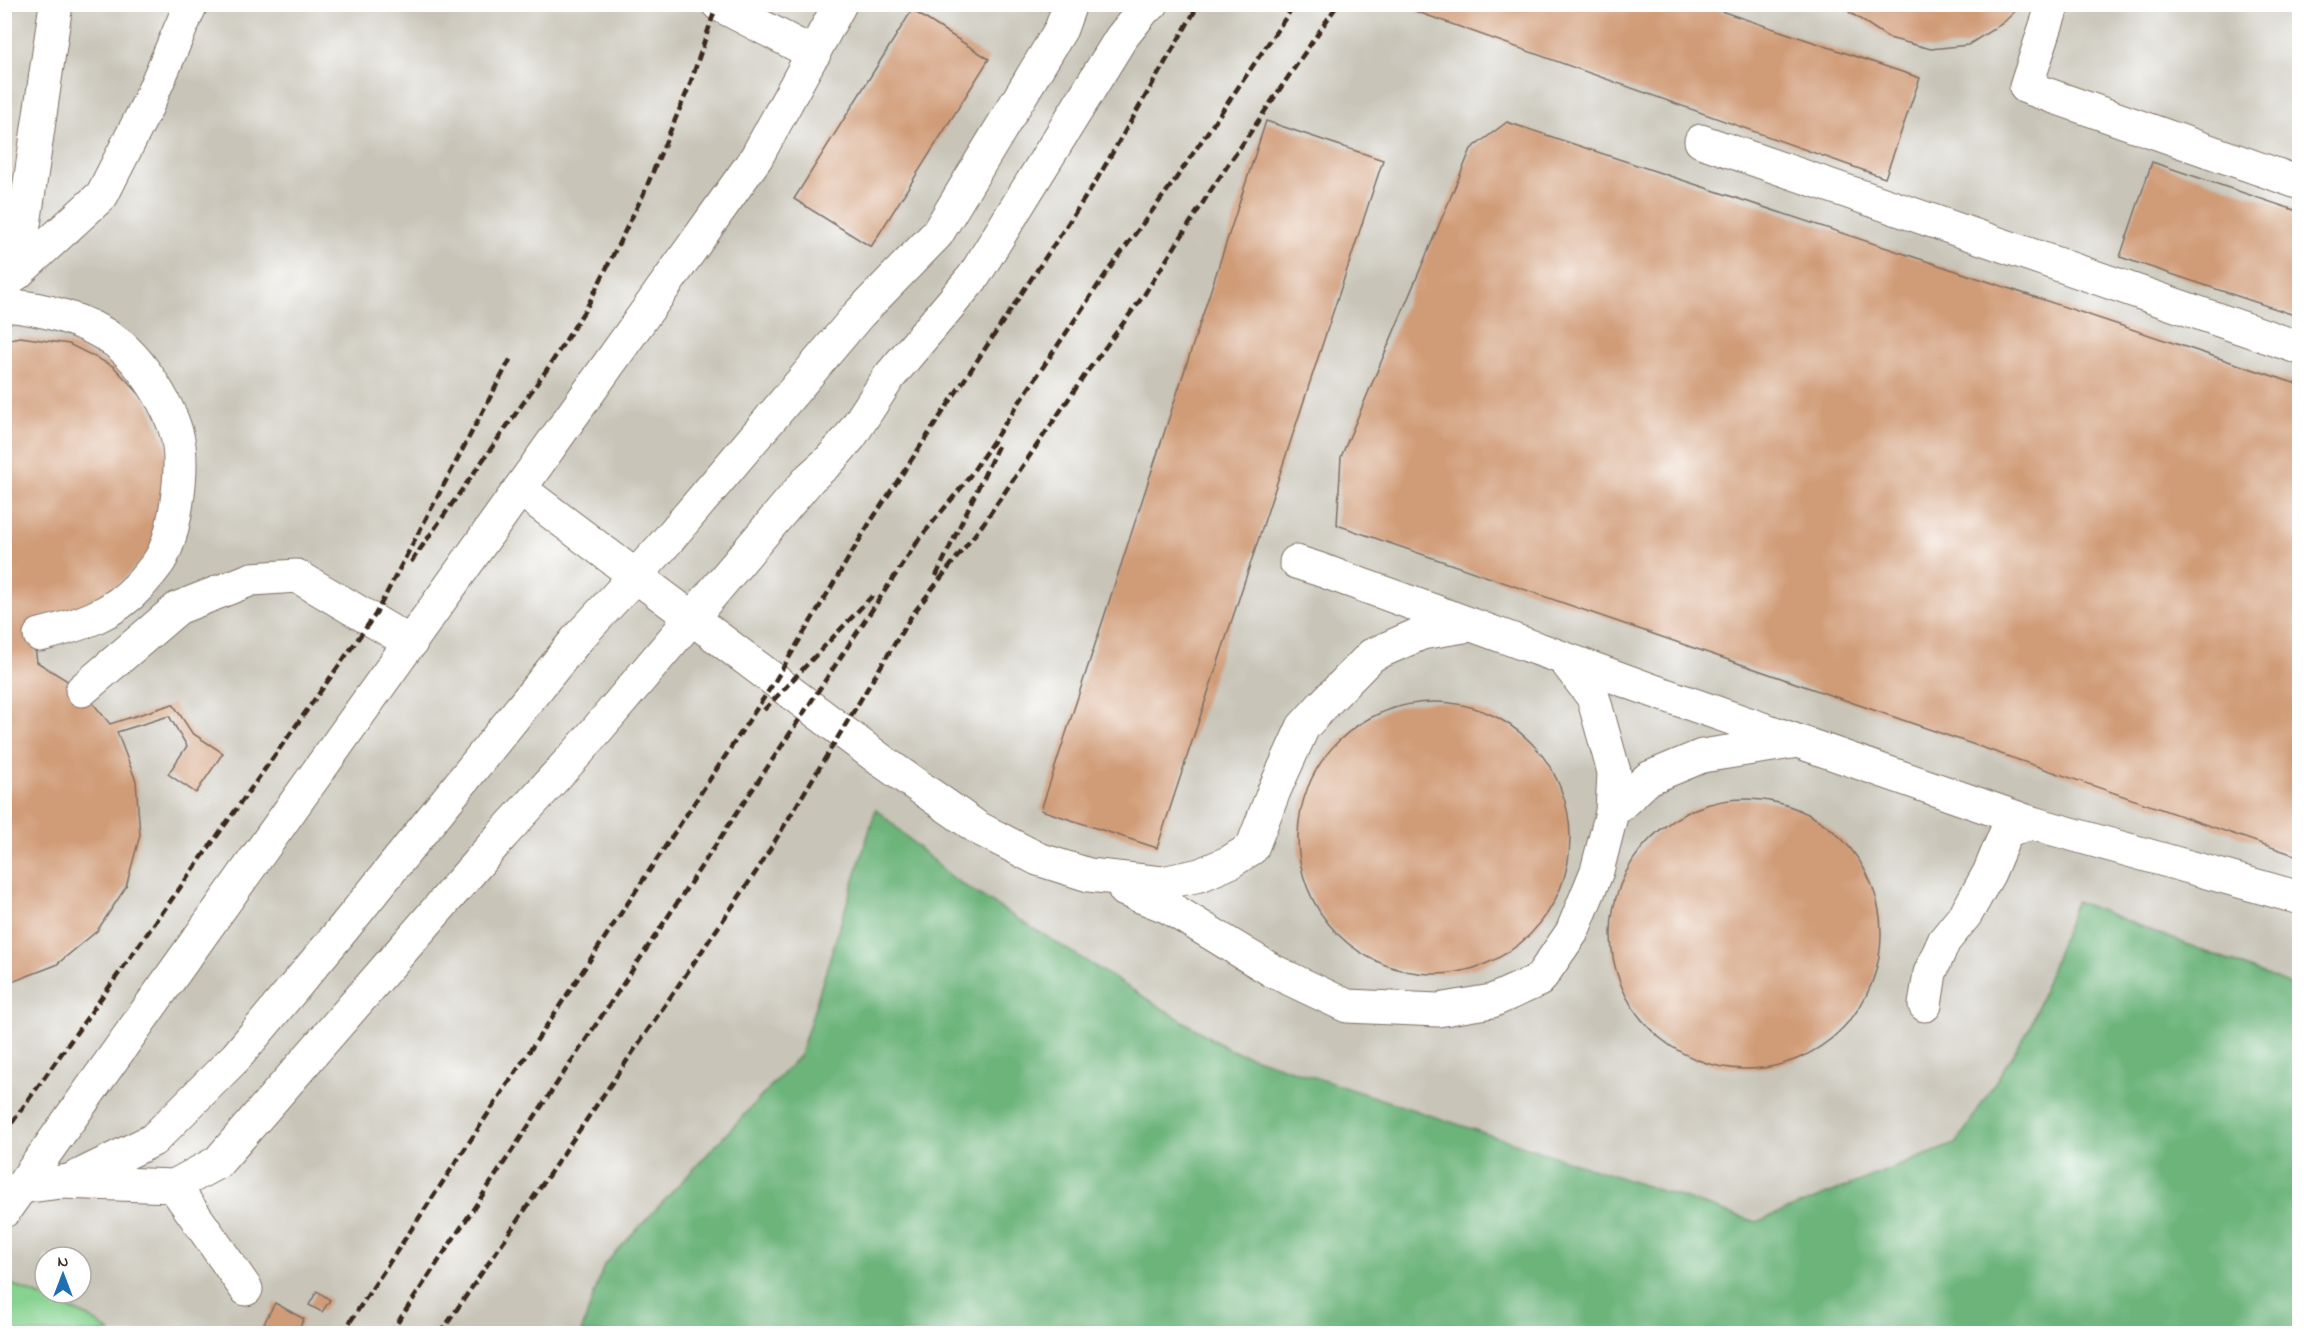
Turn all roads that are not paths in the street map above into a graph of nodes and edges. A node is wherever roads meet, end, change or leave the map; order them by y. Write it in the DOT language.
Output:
graph roads {
  1 [pos="56,4"];
  2 [pos="191,4"];
  3 [pos="718,4"];
  4 [pos="1083,4"];
  5 [pos="1152,4"];
  6 [pos="2053,4"];
  7 [pos="838,7"];
  8 [pos="1066,16"];
  9 [pos="814,54"];
  10 [pos="1701,141"];
  11 [pos="2300,183"];
  12 [pos="11,277"];
  13 [pos="4,305"];
  14 [pos="2300,348"];
  15 [pos="520,489"];
  16 [pos="1296,562"];
  17 [pos="635,576"];
  18 [pos="692,618"];
  19 [pos="1470,625"];
  20 [pos="39,635"];
  21 [pos="411,643"];
  22 [pos="1564,659"];
  23 [pos="82,690"];
  24 [pos="1798,742"];
  25 [pos="1612,812"];
  26 [pos="2032,823"];
  27 [pos="1089,875"];
  28 [pos="2300,898"];
  29 [pos="1925,1005"];
  30 [pos="62,1182"];
  31 [pos="174,1186"];
  32 [pos="13,1199"];
  33 [pos="246,1289"];
  1 -- 12 [label="lane"];
  2 -- 12 [label="lane"];
  3 -- 9 [label="lane"];
  4 -- 8 [label="lane"];
  5 -- 18 [label="lane"];
  6 -- 11 [label="lane"];
  7 -- 9 [label="lane"];
  8 -- 17 [label="lane"];
  9 -- 15 [label="lane"];
  10 -- 14 [label="lane"];
  13 -- 20 [label="lane"];
  15 -- 17 [label="lane"];
  15 -- 21 [label="lane"];
  16 -- 19 [label="lane"];
  17 -- 18 [label="lane"];
  17 -- 30 [label="lane"];
  18 -- 27 [label="lane"];
  18 -- 31 [label="lane"];
  19 -- 22 [label="lane"];
  19 -- 27 [label="lane"];
  21 -- 23 [label="lane"];
  21 -- 32 [label="lane"];
  22 -- 24 [label="lane"];
  22 -- 25 [label="lane"];
  24 -- 25 [label="lane"];
  24 -- 26 [label="lane"];
  25 -- 27 [label="lane"];
  26 -- 28 [label="lane"];
  26 -- 29 [label="lane"];
  30 -- 31 [label="lane"];
  30 -- 32 [label="lane"];
  31 -- 33 [label="lane"];
}
